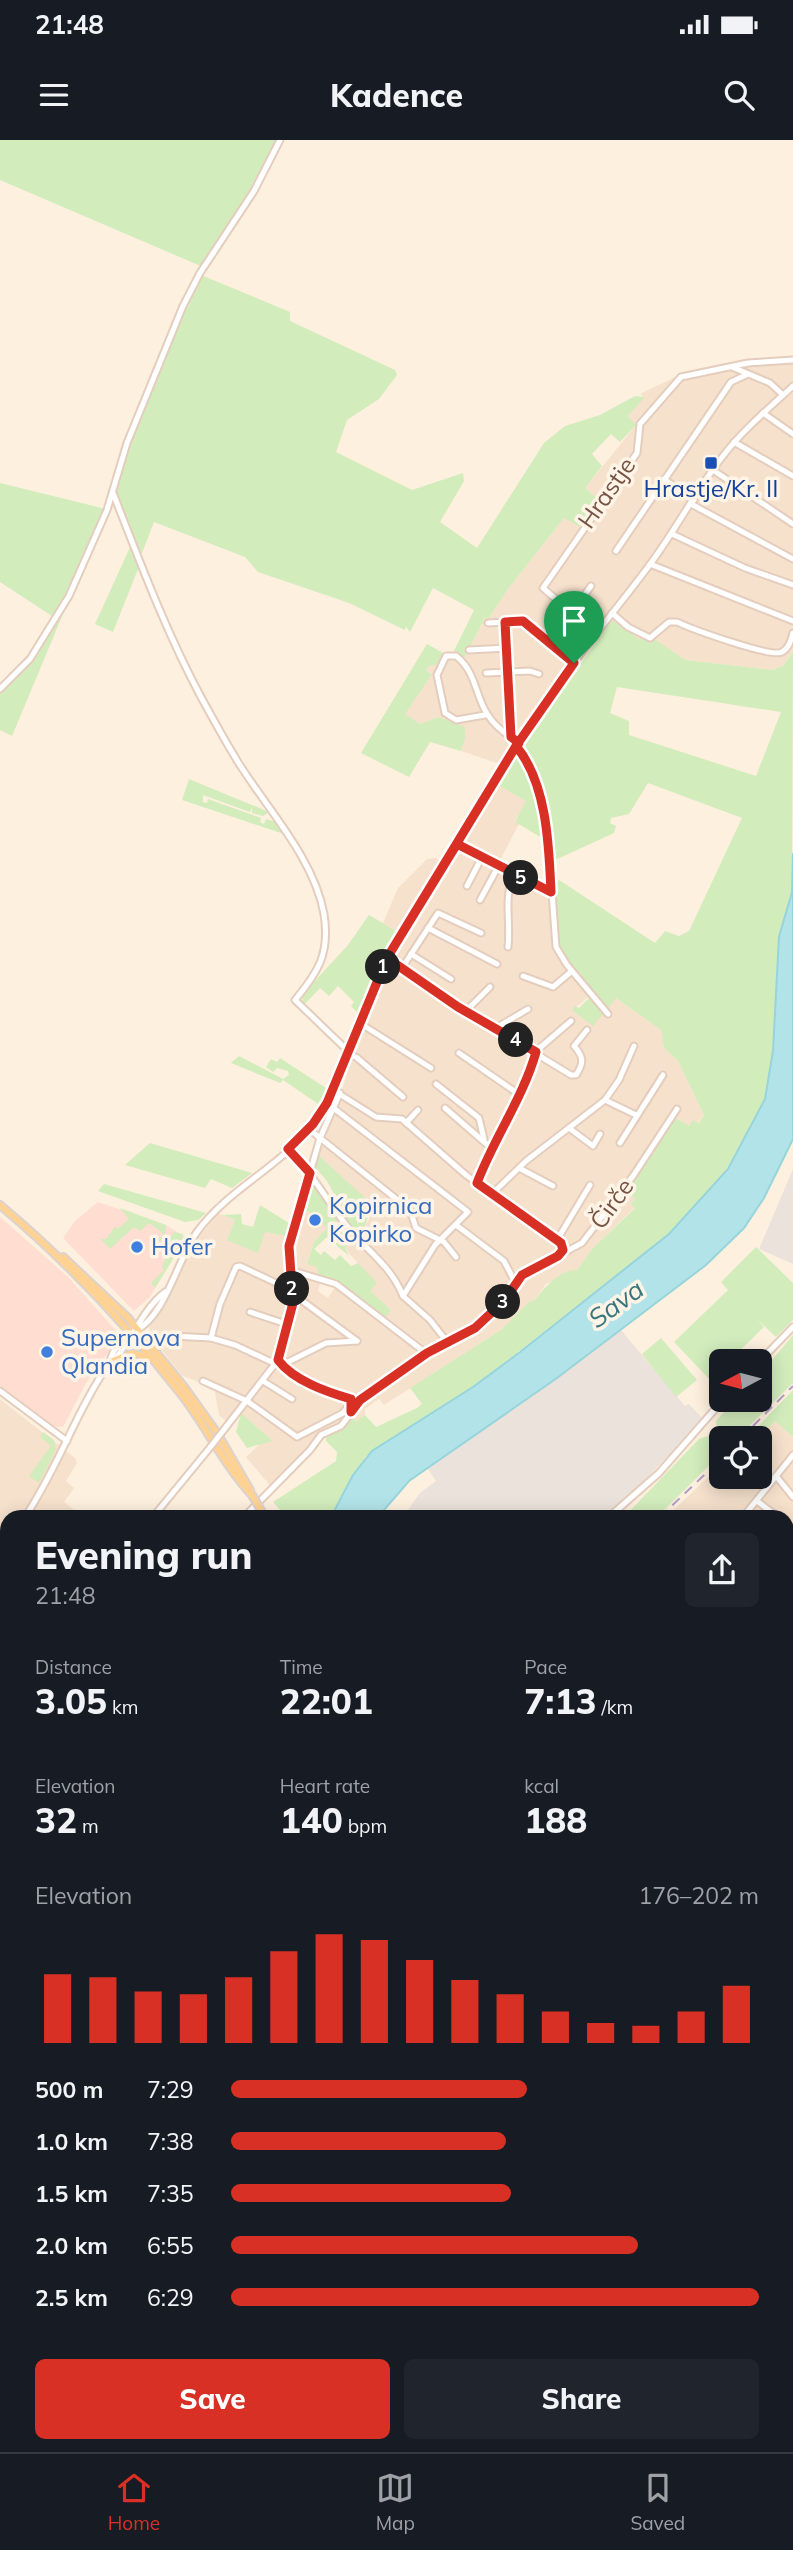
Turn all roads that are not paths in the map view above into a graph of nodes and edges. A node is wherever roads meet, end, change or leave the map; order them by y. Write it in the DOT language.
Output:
graph roads {
  1 [pos="280,140"];
  2 [pos="793,360"];
  3 [pos="732,367"];
  4 [pos="746,375"];
  5 [pos="793,386"];
  6 [pos="783,395"];
  7 [pos="763,413"];
  8 [pos="793,434"];
  9 [pos="734,442"];
  10 [pos="713,470"];
  11 [pos="793,477"];
  12 [pos="664,479"];
  13 [pos="113,493"];
  14 [pos="693,502"];
  15 [pos="793,524"];
  16 [pos="672,534"];
  17 [pos="616,551"];
  18 [pos="793,559"];
  19 [pos="650,565"];
  20 [pos="793,585"];
  21 [pos="591,586"];
  22 [pos="572,612"];
  23 [pos="612,613"];
  24 [pos="793,621"];
  25 [pos="505,622"];
  26 [pos="488,623"];
  27 [pos="793,633"];
  28 [pos="596,634"];
  29 [pos="507,648"];
  30 [pos="469,650"];
  31 [pos="574,663"];
  32 [pos="486,673"];
  33 [pos="509,673"];
  34 [pos="539,674"];
  35 [pos="0,689"];
  36 [pos="485,715"];
  37 [pos="511,737"];
  38 [pos="518,744"];
  39 [pos="457,844"];
  40 [pos="481,859"];
  41 [pos="498,867"];
  42 [pos="514,875"];
  43 [pos="467,886"];
  44 [pos="551,892"];
  45 [pos="480,900"];
  46 [pos="428,928"];
  47 [pos="481,933"];
  48 [pos="508,947"];
  49 [pos="411,954"];
  50 [pos="387,958"];
  51 [pos="497,964"];
  52 [pos="402,968"];
  53 [pos="572,971"];
  54 [pos="523,976"];
  55 [pos="451,979"];
  56 [pos="490,987"];
  57 [pos="528,1009"];
  58 [pos="466,1011"];
  59 [pos="608,1014"];
  60 [pos="571,1021"];
  61 [pos="358,1022"];
  62 [pos="496,1028"];
  63 [pos="587,1030"];
  64 [pos="634,1046"];
  65 [pos="348,1052"];
  66 [pos="536,1052"];
  67 [pos="459,1053"];
  68 [pos="431,1068"];
  69 [pos="663,1075"];
  70 [pos="436,1084"];
  71 [pos="336,1091"];
  72 [pos="520,1095"];
  73 [pos="404,1097"];
  74 [pos="605,1100"];
  75 [pos="327,1103"];
  76 [pos="333,1107"];
  77 [pos="445,1108"];
  78 [pos="677,1109"];
  79 [pos="418,1110"];
  80 [pos="636,1115"];
  81 [pos="406,1123"];
  82 [pos="569,1128"];
  83 [pos="309,1129"];
  84 [pos="600,1134"];
  85 [pos="320,1138"];
  86 [pos="484,1139"];
  87 [pos="620,1143"];
  88 [pos="491,1148"];
  89 [pos="288,1149"];
  90 [pos="519,1168"];
  91 [pos="310,1173"];
  92 [pos="477,1183"];
  93 [pos="590,1185"];
  94 [pos="553,1186"];
  95 [pos="492,1194"];
  96 [pos="0,1205"];
  97 [pos="456,1225"];
  98 [pos="32,1232"];
  99 [pos="440,1240"];
  100 [pos="557,1240"];
  101 [pos="561,1254"];
  102 [pos="456,1256"];
  103 [pos="290,1270"];
  104 [pos="515,1282"];
  105 [pos="293,1293"];
  106 [pos="403,1296"];
  107 [pos="250,1312"];
  108 [pos="289,1325"];
  109 [pos="793,1327"];
  110 [pos="134,1333"];
  111 [pos="172,1336"];
  112 [pos="211,1338"];
  113 [pos="448,1343"];
  114 [pos="772,1349"];
  115 [pos="427,1353"];
  116 [pos="151,1359"];
  117 [pos="110,1362"];
  118 [pos="277,1362"];
  119 [pos="203,1381"];
  120 [pos="263,1381"];
  121 [pos="0,1391"];
  122 [pos="292,1399"];
  123 [pos="360,1400"];
  124 [pos="247,1401"];
  125 [pos="350,1402"];
  126 [pos="351,1412"];
  127 [pos="712,1412"];
  128 [pos="67,1441"];
  129 [pos="793,1455"];
  130 [pos="776,1476"];
  131 [pos="252,1495"];
  132 [pos="793,1497"];
  133 [pos="757,1501"];
  134 [pos="29,1510"];
  135 [pos="159,1510"];
  136 [pos="251,1510"];
  137 [pos="261,1510"];
  138 [pos="617,1510"];
  139 [pos="750,1510"];
  140 [pos="769,1510"];
  1 -- 13 [label="street"];
  2 -- 3 [label="street, Hrastje"];
  3 -- 4 [label="street"];
  3 -- 22 [label="street, Hrastje"];
  4 -- 6 [label="street"];
  4 -- 12 [label="street, Hrastje"];
  5 -- 6 [label="street"];
  6 -- 7 [label="street"];
  7 -- 8 [label="street"];
  7 -- 9 [label="street"];
  9 -- 10 [label="street"];
  9 -- 11 [label="street"];
  10 -- 14 [label="street"];
  10 -- 15 [label="street"];
  12 -- 14 [label="street, Hrastje"];
  12 -- 17 [label="street, Hrastje"];
  13 -- 35 [label="street"];
  13 -- 65 [label="street"];
  14 -- 16 [label="street"];
  14 -- 18 [label="street, Hrastje"];
  16 -- 19 [label="street"];
  16 -- 20 [label="street"];
  19 -- 23 [label="street"];
  19 -- 24 [label="street"];
  21 -- 22 [label="street"];
  22 -- 28 [label="street, Hrastje"];
  23 -- 27 [label="street"];
  23 -- 28 [label="street"];
  25 -- 26 [label="street"];
  25 -- 29 [label="street"];
  25 -- 31 [label="street"];
  28 -- 31 [label="street"];
  29 -- 30 [label="street"];
  29 -- 33 [label="street"];
  31 -- 38 [label="street"];
  32 -- 33 [label="street"];
  33 -- 34 [label="street"];
  33 -- 37 [label="street"];
  36 -- 36 [label="street"];
  36 -- 37 [label="street"];
  37 -- 38 [label="street"];
  38 -- 39 [label="street"];
  38 -- 44 [label="street"];
  39 -- 40 [label="street"];
  39 -- 50 [label="street"];
  40 -- 41 [label="street"];
  40 -- 43 [label="street"];
  41 -- 42 [label="street"];
  41 -- 45 [label="street"];
  42 -- 44 [label="street"];
  42 -- 48 [label="street"];
  44 -- 53 [label="street"];
  46 -- 47 [label="street"];
  46 -- 49 [label="street"];
  46 -- 51 [label="street"];
  49 -- 52 [label="street"];
  49 -- 55 [label="street"];
  50 -- 52 [label="street"];
  50 -- 61 [label="street"];
  52 -- 58 [label="street"];
  53 -- 54 [label="street"];
  53 -- 59 [label="street"];
  56 -- 58 [label="street"];
  57 -- 62 [label="street"];
  58 -- 62 [label="street"];
  60 -- 66 [label="street"];
  61 -- 65 [label="street"];
  61 -- 68 [label="street"];
  62 -- 66 [label="street"];
  63 -- 66 [label="street"];
  64 -- 74 [label="street"];
  65 -- 71 [label="street"];
  65 -- 73 [label="street"];
  66 -- 72 [label="street"];
  67 -- 72 [label="street"];
  69 -- 80 [label="street"];
  70 -- 86 [label="street"];
  71 -- 75 [label="street"];
  71 -- 76 [label="street"];
  71 -- 81 [label="street"];
  72 -- 88 [label="street"];
  74 -- 80 [label="street"];
  74 -- 82 [label="street"];
  75 -- 76 [label="street"];
  75 -- 83 [label="street"];
  76 -- 85 [label="street"];
  76 -- 97 [label="street"];
  77 -- 86 [label="street"];
  78 -- 101 [label="street, Čirče"];
  79 -- 81 [label="street"];
  80 -- 87 [label="street"];
  81 -- 92 [label="street"];
  82 -- 84 [label="street"];
  82 -- 90 [label="street"];
  83 -- 85 [label="street"];
  83 -- 89 [label="street"];
  85 -- 91 [label="street"];
  85 -- 99 [label="street"];
  86 -- 88 [label="street"];
  88 -- 92 [label="street"];
  89 -- 91 [label="street"];
  89 -- 110 [label="street"];
  90 -- 94 [label="street"];
  90 -- 95 [label="street"];
  91 -- 103 [label="street"];
  91 -- 106 [label="street"];
  92 -- 95 [label="street"];
  93 -- 100 [label="street"];
  95 -- 100 [label="street"];
  96 -- 98 [label="main road"];
  97 -- 99 [label="street"];
  97 -- 104 [label="street"];
  98 -- 110 [label="main road"];
  98 -- 110 [label="main road"];
  99 -- 102 [label="street"];
  99 -- 106 [label="street"];
  100 -- 101 [label="street"];
  101 -- 104 [label="street, Čirče"];
  103 -- 105 [label="street"];
  103 -- 115 [label="street"];
  104 -- 113 [label="street, Čirče"];
  105 -- 108 [label="street"];
  105 -- 112 [label="street"];
  105 -- 118 [label="street"];
  106 -- 113 [label="street"];
  107 -- 108 [label="street"];
  108 -- 118 [label="street"];
  109 -- 114 [label="street"];
  110 -- 116 [label="main road"];
  110 -- 117 [label="street"];
  110 -- 131 [label="main road"];
  111 -- 112 [label="street"];
  112 -- 118 [label="street"];
  113 -- 115 [label="street, Čirče"];
  115 -- 123 [label="street, Čirče"];
  116 -- 117 [label="main road"];
  116 -- 131 [label="main road"];
  117 -- 128 [label="street"];
  118 -- 120 [label="street"];
  118 -- 125 [label="street"];
  119 -- 124 [label="street"];
  120 -- 122 [label="street"];
  120 -- 124 [label="street"];
  121 -- 128 [label="street"];
  123 -- 125 [label="street"];
  123 -- 126 [label="street, Čirče"];
  124 -- 125 [label="street"];
  124 -- 135 [label="street, bridge"];
  125 -- 126 [label="street"];
  126 -- 136 [label="street, Čirče"];
  127 -- 138 [label="street"];
  128 -- 134 [label="street"];
  129 -- 130 [label="street"];
  130 -- 132 [label="street"];
  130 -- 133 [label="street"];
  131 -- 137 [label="main road, bridge"];
  133 -- 139 [label="street"];
  133 -- 140 [label="street"];
}
